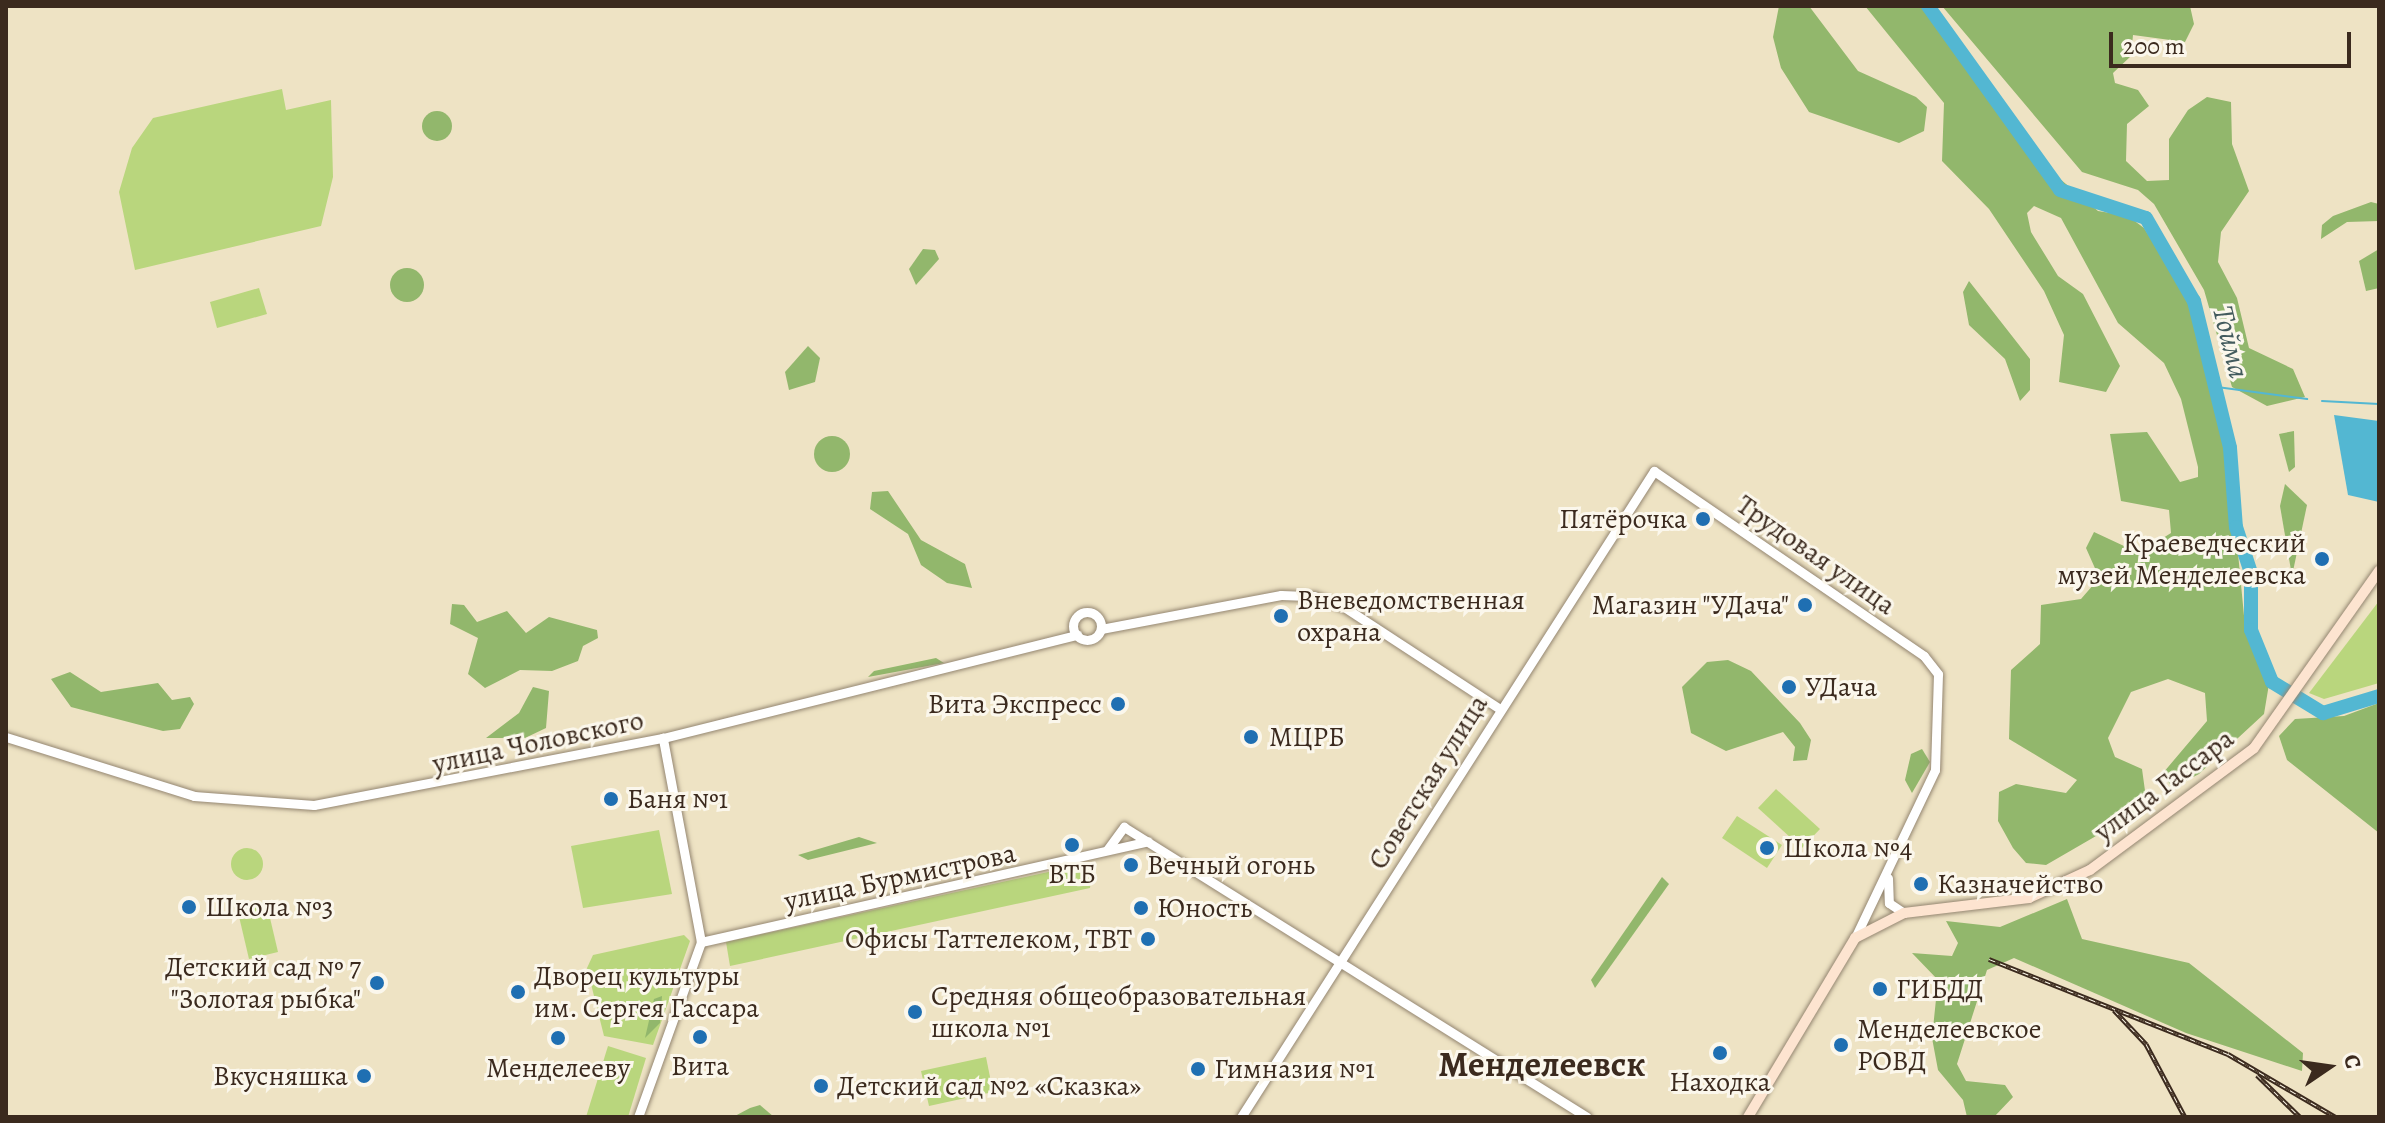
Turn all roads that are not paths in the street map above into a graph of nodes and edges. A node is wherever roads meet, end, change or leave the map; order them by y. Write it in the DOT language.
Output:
graph roads {
  1 [pos="1654,471"];
  2 [pos="2379,571"];
  3 [pos="1101,629"];
  4 [pos="1077,635"];
  5 [pos="1500,709"];
  6 [pos="6,737"];
  7 [pos="663,738"];
  8 [pos="1148,841"];
  9 [pos="1107,850"];
  10 [pos="1888,873"];
  11 [pos="1904,913"];
  12 [pos="1855,938"];
  13 [pos="701,942"];
  14 [pos="1340,962"];
  15 [pos="638,1117"];
  16 [pos="1241,1117"];
  17 [pos="1587,1117"];
  18 [pos="1748,1117"];
  1 -- 5 [label="street, Советская улица"];
  1 -- 10 [label="street, Трудовая улица"];
  2 -- 11 [label="main road, улица Гассара"];
  3 -- 4 [label="street"];
  3 -- 4 [label="street"];
  3 -- 5 [label="street"];
  4 -- 7 [label="street, улица Чоловского"];
  5 -- 14 [label="street, Советская улица"];
  6 -- 7 [label="street, улица Чоловского"];
  7 -- 13 [label="street"];
  8 -- 9 [label="street, улица Бурмистрова"];
  8 -- 9 [label="street"];
  8 -- 14 [label="street"];
  9 -- 13 [label="street, улица Бурмистрова"];
  10 -- 11 [label="street"];
  10 -- 12 [label="street"];
  11 -- 12 [label="main road, улица Гассара"];
  12 -- 18 [label="main road"];
  13 -- 15 [label="street"];
  14 -- 16 [label="street, Советская улица"];
  14 -- 17 [label="street"];
}
